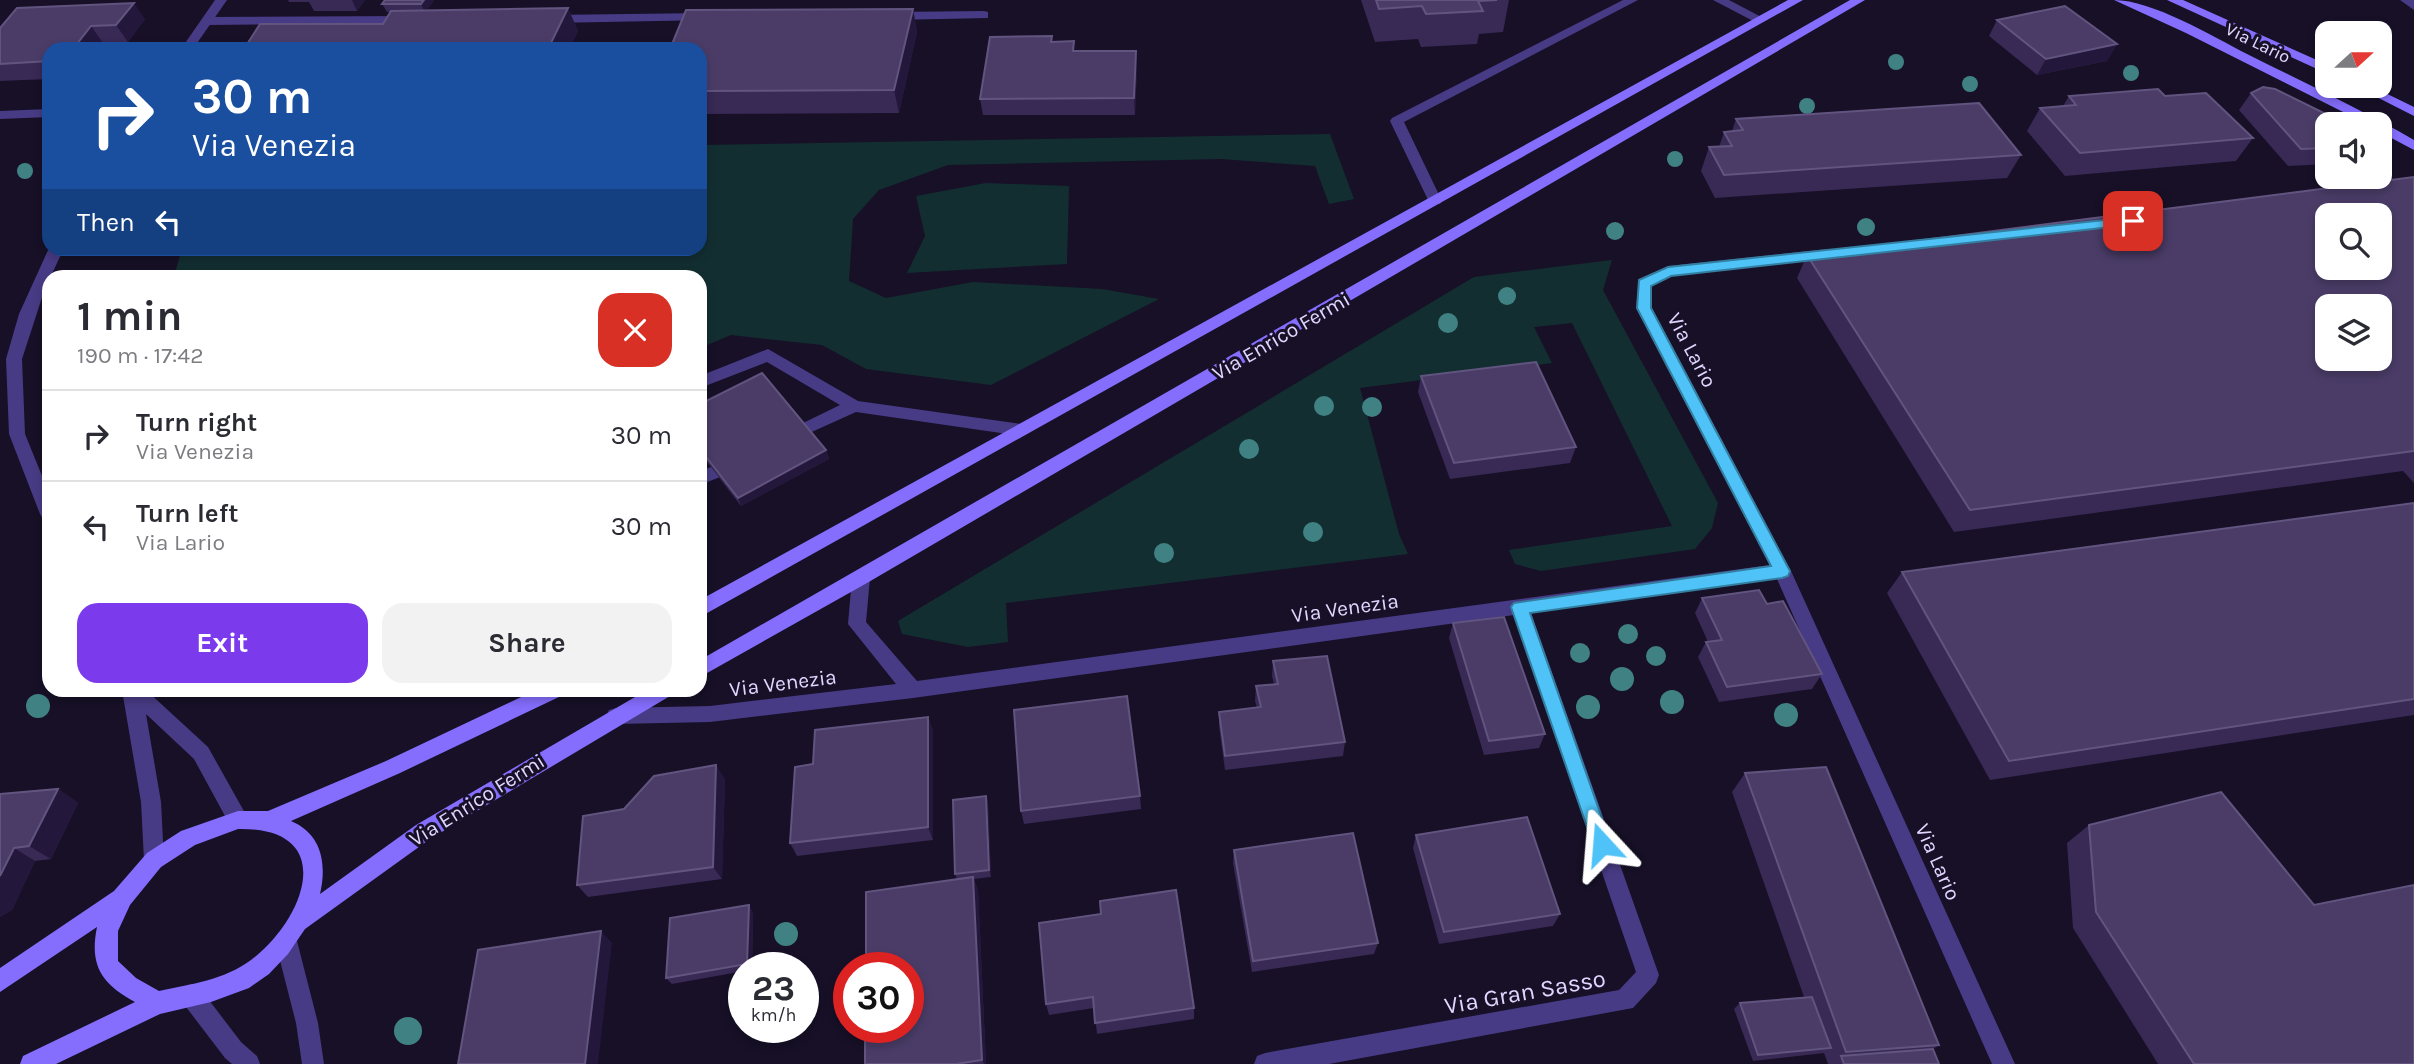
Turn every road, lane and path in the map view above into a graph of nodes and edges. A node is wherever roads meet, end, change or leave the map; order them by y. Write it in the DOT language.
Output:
graph roads {
  1 [pos="221,0"];
  2 [pos="1632,0"];
  3 [pos="1719,0"];
  4 [pos="1797,0"];
  5 [pos="1859,0"];
  6 [pos="2120,0"];
  7 [pos="2174,0"];
  8 [pos="2406,0"];
  9 [pos="2414,6"];
  10 [pos="984,15"];
  11 [pos="886,16"];
  12 [pos="718,17"];
  13 [pos="691,18"];
  14 [pos="538,19"];
  15 [pos="428,20"];
  16 [pos="1761,20"];
  17 [pos="206,21"];
  18 [pos="682,30"];
  19 [pos="192,42"];
  20 [pos="2315,64"];
  21 [pos="2385,98"];
  22 [pos="2353,112"];
  23 [pos="2414,112"];
  24 [pos="42,113"];
  25 [pos="0,115"];
  26 [pos="2392,133"];
  27 [pos="2414,146"];
  28 [pos="1435,201"];
  29 [pos="1846,252"];
  30 [pos="42,281"];
  31 [pos="7,361"];
  32 [pos="707,379"];
  33 [pos="854,406"];
  34 [pos="805,429"];
  35 [pos="1021,430"];
  36 [pos="42,497"];
  37 [pos="1782,571"];
  38 [pos="861,578"];
  39 [pos="707,605"];
  40 [pos="1520,607"];
  41 [pos="707,664"];
  42 [pos="913,690"];
  43 [pos="134,697"];
  44 [pos="141,697"];
  45 [pos="539,697"];
  46 [pos="650,697"];
  47 [pos="615,716"];
  48 [pos="238,820"];
  49 [pos="270,820"];
  50 [pos="154,860"];
  51 [pos="122,898"];
  52 [pos="300,922"];
  53 [pos="286,941"];
  54 [pos="0,981"];
  55 [pos="191,995"];
  56 [pos="158,1003"];
  57 [pos="31,1064"];
  58 [pos="249,1064"];
  59 [pos="313,1064"];
  60 [pos="1265,1064"];
  61 [pos="2004,1064"];
  1 -- 17 [label="street"];
  2 -- 28 [label="street"];
  3 -- 16 [label="street"];
  4 -- 16 [label="street, Via Enrico Fermi"];
  5 -- 38 [label="street, Via Enrico Fermi"];
  6 -- 22 [label="street, Via Lario"];
  7 -- 20 [label="street, Via Lario"];
  8 -- 9 [label="street"];
  10 -- 11 [label="street"];
  12 -- 13 [label="street"];
  13 -- 14 [label="street"];
  13 -- 18 [label="street"];
  15 -- 17 [label="street"];
  16 -- 28 [label="street, Via Enrico Fermi"];
  17 -- 19 [label="street"];
  21 -- 23 [label="street"];
  24 -- 25 [label="street"];
  26 -- 27 [label="street, Via Lario"];
  28 -- 35 [label="street, Via Enrico Fermi"];
  29 -- 37 [label="street, Via Lario"];
  30 -- 31 [label="street"];
  31 -- 36 [label="street"];
  32 -- 33 [label="street"];
  33 -- 34 [label="street"];
  33 -- 35 [label="street"];
  35 -- 39 [label="street, Via Enrico Fermi"];
  37 -- 40 [label="street, Via Venezia"];
  37 -- 61 [label="street, Via Lario"];
  38 -- 41 [label="street, Via Enrico Fermi"];
  38 -- 42 [label="street"];
  40 -- 42 [label="street, Via Venezia"];
  40 -- 60 [label="street, Via Gran Sasso"];
  42 -- 47 [label="street, Via Venezia"];
  43 -- 50 [label="street"];
  44 -- 48 [label="street"];
  45 -- 49 [label="street"];
  46 -- 47 [label="street, Via Enrico Fermi"];
  47 -- 52 [label="street, Via Enrico Fermi"];
  48 -- 49 [label="street"];
  48 -- 50 [label="street"];
  49 -- 52 [label="street"];
  50 -- 51 [label="street"];
  51 -- 54 [label="street"];
  51 -- 56 [label="street"];
  52 -- 53 [label="street"];
  53 -- 55 [label="street"];
  53 -- 59 [label="street"];
  55 -- 56 [label="street"];
  55 -- 58 [label="street"];
  56 -- 57 [label="street"];
}
